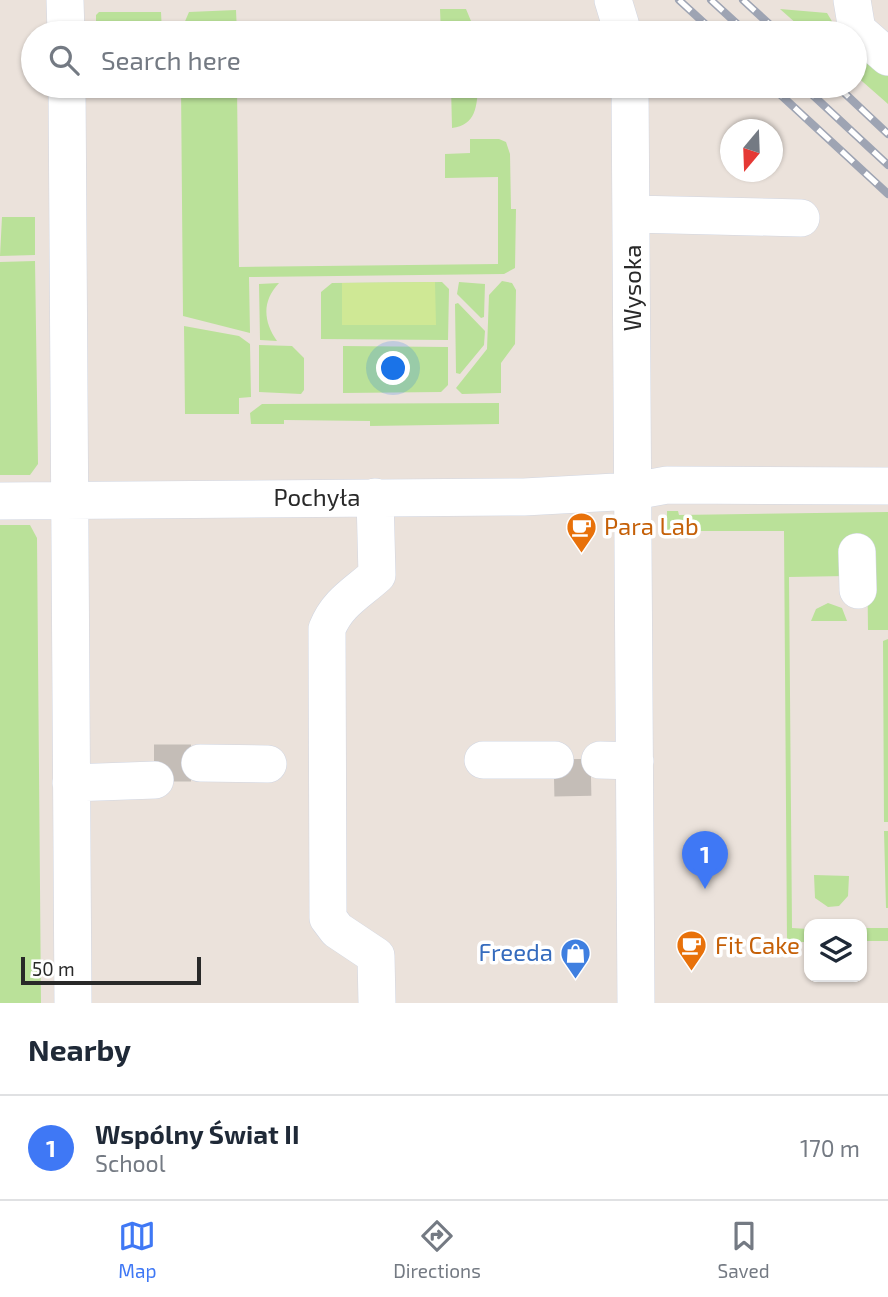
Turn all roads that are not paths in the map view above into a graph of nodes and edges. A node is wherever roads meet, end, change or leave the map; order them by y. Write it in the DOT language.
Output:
graph roads {
  1 [pos="65,0"];
  2 [pos="613,0"];
  3 [pos="852,0"];
  4 [pos="66,21"];
  5 [pos="619,21"];
  6 [pos="856,21"];
  7 [pos="867,39"];
  8 [pos="888,57"];
  9 [pos="66,98"];
  10 [pos="630,98"];
  11 [pos="632,214"];
  12 [pos="801,218"];
  13 [pos="888,486"];
  14 [pos="635,491"];
  15 [pos="375,497"];
  16 [pos="71,500"];
  17 [pos="0,501"];
  18 [pos="857,552"];
  19 [pos="858,590"];
  20 [pos="554,769"];
  21 [pos="200,771"];
  22 [pos="268,771"];
  23 [pos="483,771"];
  24 [pos="154,772"];
  25 [pos="71,773"];
  26 [pos="73,1003"];
  27 [pos="376,1003"];
  28 [pos="636,1003"];
  1 -- 4 [label="street"];
  2 -- 5 [label="street"];
  3 -- 6 [label="street"];
  7 -- 8 [label="street"];
  9 -- 16 [label="street"];
  10 -- 11 [label="street, Wysoka"];
  11 -- 12 [label="street"];
  11 -- 14 [label="street, Wysoka"];
  13 -- 14 [label="street, Pochyła"];
  14 -- 15 [label="street, Pochyła"];
  14 -- 28 [label="street, Wysoka"];
  15 -- 16 [label="street, Pochyła"];
  15 -- 27 [label="street"];
  16 -- 17 [label="street, Pochyła"];
  16 -- 25 [label="street"];
  18 -- 19 [label="street"];
  20 -- 23 [label="street"];
  21 -- 22 [label="street"];
  24 -- 25 [label="street"];
  25 -- 26 [label="street"];
}
